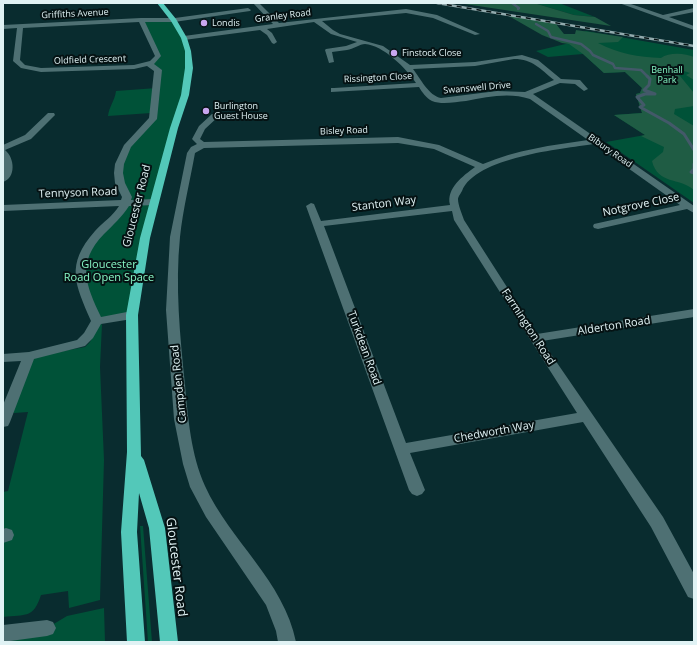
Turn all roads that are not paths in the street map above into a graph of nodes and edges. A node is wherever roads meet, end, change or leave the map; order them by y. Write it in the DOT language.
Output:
graph roads {
  1 [pos="160,3"];
  2 [pos="256,3"];
  3 [pos="622,3"];
  4 [pos="248,10"];
  5 [pos="694,10"];
  6 [pos="662,17"];
  7 [pos="173,19"];
  8 [pos="141,20"];
  9 [pos="316,21"];
  10 [pos="20,26"];
  11 [pos="278,26"];
  12 [pos="3,27"];
  13 [pos="262,28"];
  14 [pos="694,28"];
  15 [pos="477,34"];
  16 [pos="184,38"];
  17 [pos="274,42"];
  18 [pos="365,42"];
  19 [pos="543,54"];
  20 [pos="526,58"];
  21 [pos="331,62"];
  22 [pos="148,64"];
  23 [pos="408,67"];
  24 [pos="559,81"];
  25 [pos="422,85"];
  26 [pos="584,89"];
  27 [pos="334,90"];
  28 [pos="525,95"];
  29 [pos="51,115"];
  30 [pos="215,116"];
  31 [pos="596,141"];
  32 [pos="202,145"];
  33 [pos="3,148"];
  34 [pos="3,152"];
  35 [pos="482,167"];
  36 [pos="3,179"];
  37 [pos="154,202"];
  38 [pos="126,203"];
  39 [pos="311,206"];
  40 [pos="3,208"];
  41 [pos="453,208"];
  42 [pos="691,208"];
  43 [pos="318,224"];
  44 [pos="598,226"];
  45 [pos="694,313"];
  46 [pos="132,315"];
  47 [pos="97,321"];
  48 [pos="534,338"];
  49 [pos="29,356"];
  50 [pos="3,358"];
  51 [pos="587,416"];
  52 [pos="3,422"];
  53 [pos="401,448"];
  54 [pos="134,452"];
  55 [pos="417,490"];
  56 [pos="694,591"];
  57 [pos="47,628"];
  58 [pos="3,634"];
  59 [pos="136,642"];
  60 [pos="169,642"];
  61 [pos="287,642"];
  1 -- 7 [label="highway, Gloucester Road"];
  2 -- 11 [label="street"];
  3 -- 6 [label="street"];
  4 -- 7 [label="street, Griffiths Avenue"];
  5 -- 6 [label="street"];
  6 -- 14 [label="street"];
  7 -- 8 [label="street, Griffiths Avenue"];
  7 -- 16 [label="highway, Gloucester Road"];
  8 -- 10 [label="street, Griffiths Avenue"];
  8 -- 22 [label="street"];
  9 -- 11 [label="street, Granley Road"];
  9 -- 15 [label="street, Granley Road"];
  9 -- 18 [label="street, Swanswell Drive"];
  10 -- 12 [label="street, Griffiths Avenue"];
  10 -- 22 [label="street, Oldfield Crescent"];
  11 -- 13 [label="street, Granley Road"];
  13 -- 16 [label="street, Granley Road"];
  13 -- 17 [label="street"];
  16 -- 37 [label="highway, Gloucester Road"];
  18 -- 21 [label="street"];
  18 -- 23 [label="street, Swanswell Drive"];
  19 -- 20 [label="street"];
  20 -- 23 [label="street"];
  20 -- 24 [label="street"];
  22 -- 38 [label="street"];
  23 -- 25 [label="street, Swanswell Drive"];
  24 -- 26 [label="street"];
  24 -- 28 [label="street"];
  25 -- 27 [label="street, Rissington Close"];
  25 -- 28 [label="street, Swanswell Drive"];
  28 -- 31 [label="street, Bibury Road"];
  29 -- 33 [label="street"];
  30 -- 32 [label="street"];
  31 -- 35 [label="street"];
  31 -- 42 [label="street, Bibury Road"];
  32 -- 35 [label="street, Bisley Road"];
  32 -- 61 [label="street, Campden Road"];
  34 -- 36 [label="street"];
  35 -- 41 [label="street"];
  37 -- 38 [label="street, Tennyson Road"];
  37 -- 46 [label="highway, Gloucester Road"];
  38 -- 40 [label="street, Tennyson Road"];
  38 -- 47 [label="street"];
  39 -- 43 [label="street, Turkdean Road"];
  41 -- 43 [label="street, Stanton Way"];
  41 -- 48 [label="street, Farmington Road"];
  42 -- 44 [label="street, Notgrove Close"];
  43 -- 53 [label="street, Turkdean Road"];
  45 -- 48 [label="street, Alderton Road"];
  46 -- 47 [label="street"];
  46 -- 54 [label="highway, Gloucester Road"];
  47 -- 49 [label="street"];
  48 -- 51 [label="street, Farmington Road"];
  49 -- 50 [label="street"];
  49 -- 52 [label="street"];
  51 -- 53 [label="street, Chedworth Way"];
  51 -- 56 [label="street, Farmington Road"];
  53 -- 55 [label="street, Turkdean Road"];
  54 -- 59 [label="highway, Gloucester Road"];
  54 -- 60 [label="highway, Gloucester Road"];
  57 -- 58 [label="street"];
}
